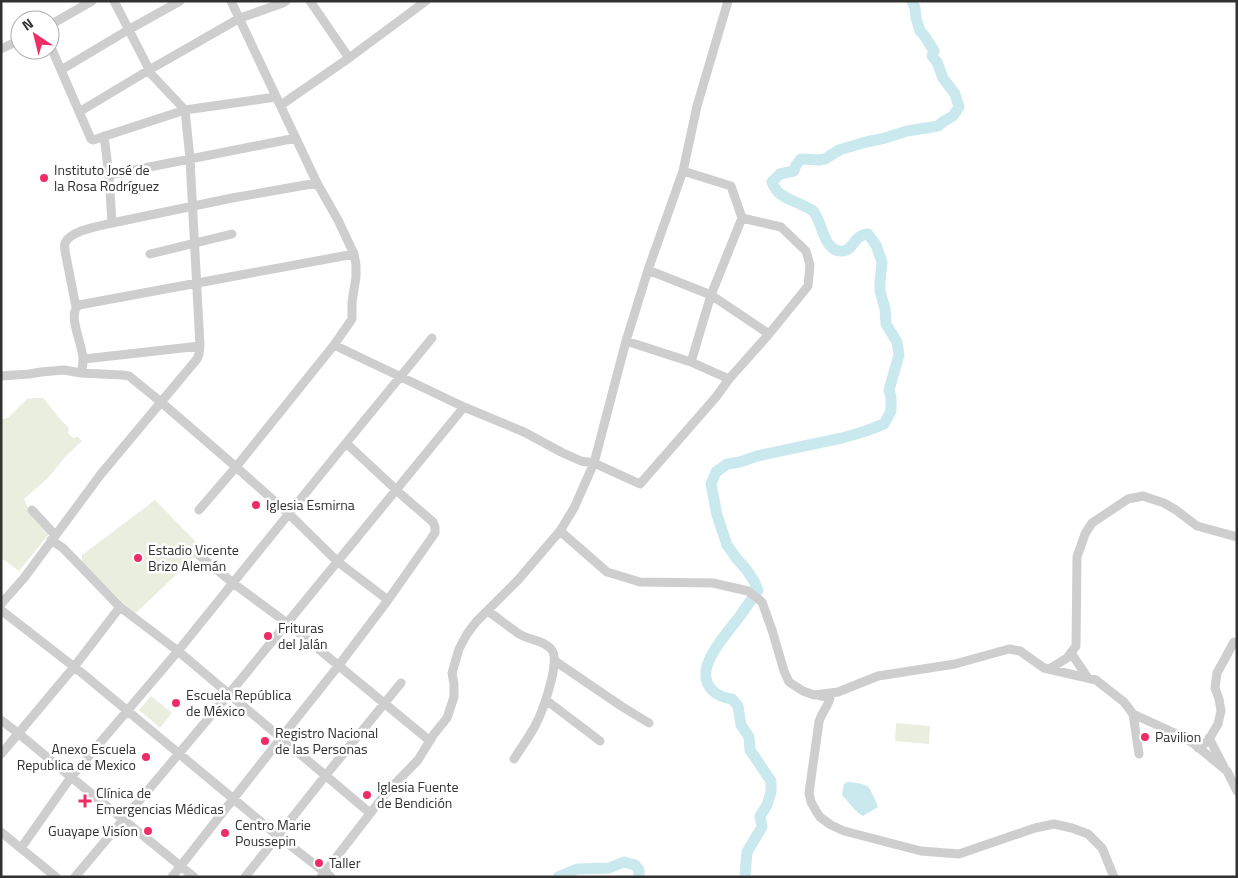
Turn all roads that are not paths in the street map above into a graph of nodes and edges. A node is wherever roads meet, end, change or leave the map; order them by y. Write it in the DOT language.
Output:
graph roads {
  1 [pos="92,1"];
  2 [pos="114,1"];
  3 [pos="180,1"];
  4 [pos="231,1"];
  5 [pos="286,1"];
  6 [pos="310,1"];
  7 [pos="426,1"];
  8 [pos="728,1"];
  9 [pos="78,4"];
  10 [pos="60,18"];
  11 [pos="240,18"];
  12 [pos="128,30"];
  13 [pos="349,58"];
  14 [pos="57,60"];
  15 [pos="61,70"];
  16 [pos="149,70"];
  17 [pos="276,96"];
  18 [pos="281,105"];
  19 [pos="185,110"];
  20 [pos="79,112"];
  21 [pos="104,136"];
  22 [pos="296,138"];
  23 [pos="190,159"];
  24 [pos="683,171"];
  25 [pos="109,175"];
  26 [pos="317,183"];
  27 [pos="192,206"];
  28 [pos="742,218"];
  29 [pos="112,223"];
  30 [pos="232,234"];
  31 [pos="195,243"];
  32 [pos="150,254"];
  33 [pos="354,254"];
  34 [pos="648,270"];
  35 [pos="197,282"];
  36 [pos="711,295"];
  37 [pos="76,307"];
  38 [pos="769,334"];
  39 [pos="432,338"];
  40 [pos="626,341"];
  41 [pos="334,345"];
  42 [pos="200,346"];
  43 [pos="84,359"];
  44 [pos="691,362"];
  45 [pos="81,372"];
  46 [pos="1,376"];
  47 [pos="400,377"];
  48 [pos="729,380"];
  49 [pos="161,402"];
  50 [pos="464,407"];
  51 [pos="346,443"];
  52 [pos="594,463"];
  53 [pos="236,467"];
  54 [pos="396,490"];
  55 [pos="32,510"];
  56 [pos="198,510"];
  57 [pos="289,514"];
  58 [pos="560,531"];
  59 [pos="1237,537"];
  60 [pos="53,538"];
  61 [pos="199,555"];
  62 [pos="338,562"];
  63 [pos="233,583"];
  64 [pos="388,600"];
  65 [pos="1,604"];
  66 [pos="120,607"];
  67 [pos="1,610"];
  68 [pos="488,611"];
  69 [pos="287,623"];
  70 [pos="1234,642"];
  71 [pos="178,651"];
  72 [pos="1071,653"];
  73 [pos="555,661"];
  74 [pos="339,665"];
  75 [pos="74,667"];
  76 [pos="1048,669"];
  77 [pos="1088,678"];
  78 [pos="401,683"];
  79 [pos="229,694"];
  80 [pos="814,696"];
  81 [pos="546,700"];
  82 [pos="384,703"];
  83 [pos="126,711"];
  84 [pos="1133,714"];
  85 [pos="1,720"];
  86 [pos="649,723"];
  87 [pos="18,733"];
  88 [pos="281,738"];
  89 [pos="1209,738"];
  90 [pos="430,740"];
  91 [pos="600,741"];
  92 [pos="1198,748"];
  93 [pos="1,754"];
  94 [pos="178,754"];
  95 [pos="1139,754"];
  96 [pos="514,759"];
  97 [pos="1227,771"];
  98 [pos="326,775"];
  99 [pos="71,777"];
  100 [pos="1237,792"];
  101 [pos="233,799"];
  102 [pos="370,813"];
  103 [pos="123,820"];
  104 [pos="1,832"];
  105 [pos="278,836"];
  106 [pos="21,848"];
  107 [pos="181,866"];
  108 [pos="326,875"];
  109 [pos="56,877"];
  110 [pos="75,877"];
  111 [pos="172,877"];
  112 [pos="194,877"];
  113 [pos="245,877"];
  114 [pos="1114,877"];
  1 -- 9 [label="street"];
  2 -- 12 [label="street"];
  3 -- 12 [label="street"];
  4 -- 11 [label="street"];
  5 -- 11 [label="street"];
  6 -- 13 [label="street"];
  7 -- 13 [label="street"];
  8 -- 24 [label="street"];
  9 -- 10 [label="street"];
  11 -- 16 [label="street"];
  11 -- 17 [label="street"];
  12 -- 15 [label="street"];
  12 -- 16 [label="street"];
  13 -- 18 [label="street"];
  14 -- 15 [label="street"];
  15 -- 20 [label="street"];
  16 -- 19 [label="street"];
  16 -- 20 [label="street"];
  17 -- 18 [label="street"];
  17 -- 19 [label="street"];
  18 -- 22 [label="street"];
  19 -- 21 [label="street"];
  19 -- 23 [label="street"];
  20 -- 21 [label="street"];
  21 -- 25 [label="street"];
  22 -- 23 [label="street"];
  22 -- 26 [label="street"];
  23 -- 25 [label="street"];
  23 -- 27 [label="street"];
  24 -- 28 [label="street"];
  24 -- 34 [label="street"];
  25 -- 29 [label="street"];
  26 -- 27 [label="street"];
  26 -- 33 [label="street"];
  27 -- 29 [label="street"];
  27 -- 31 [label="street"];
  28 -- 36 [label="street"];
  28 -- 38 [label="street"];
  29 -- 37 [label="street"];
  30 -- 31 [label="street"];
  31 -- 32 [label="street"];
  31 -- 35 [label="street"];
  33 -- 35 [label="street"];
  33 -- 41 [label="street"];
  34 -- 36 [label="street"];
  34 -- 40 [label="street"];
  35 -- 37 [label="street"];
  35 -- 42 [label="street"];
  36 -- 38 [label="street"];
  36 -- 44 [label="street"];
  37 -- 43 [label="street"];
  38 -- 48 [label="street"];
  39 -- 47 [label="street"];
  40 -- 44 [label="street"];
  40 -- 52 [label="street"];
  41 -- 47 [label="street"];
  41 -- 53 [label="street"];
  42 -- 43 [label="street"];
  42 -- 49 [label="street"];
  43 -- 45 [label="street"];
  44 -- 48 [label="street"];
  45 -- 46 [label="street"];
  45 -- 49 [label="street"];
  47 -- 50 [label="street"];
  47 -- 51 [label="street"];
  48 -- 52 [label="street"];
  49 -- 53 [label="street"];
  49 -- 60 [label="street"];
  50 -- 52 [label="street"];
  50 -- 54 [label="street"];
  51 -- 54 [label="street"];
  51 -- 57 [label="street"];
  52 -- 58 [label="street"];
  53 -- 56 [label="street"];
  53 -- 57 [label="street"];
  54 -- 62 [label="street"];
  54 -- 64 [label="street"];
  55 -- 60 [label="street"];
  57 -- 62 [label="street"];
  57 -- 63 [label="street"];
  58 -- 68 [label="street"];
  58 -- 80 [label="street"];
  59 -- 72 [label="street"];
  60 -- 65 [label="street"];
  60 -- 66 [label="street"];
  61 -- 63 [label="street"];
  62 -- 64 [label="street"];
  62 -- 69 [label="street"];
  63 -- 69 [label="street"];
  63 -- 71 [label="street"];
  64 -- 74 [label="street"];
  66 -- 71 [label="street"];
  66 -- 75 [label="street"];
  67 -- 75 [label="street"];
  68 -- 73 [label="street"];
  68 -- 90 [label="street"];
  69 -- 74 [label="street"];
  69 -- 79 [label="street"];
  70 -- 89 [label="street"];
  71 -- 79 [label="street"];
  71 -- 83 [label="street"];
  72 -- 76 [label="street"];
  72 -- 77 [label="street"];
  73 -- 81 [label="street"];
  73 -- 86 [label="street"];
  74 -- 82 [label="street"];
  74 -- 88 [label="street"];
  75 -- 83 [label="street"];
  75 -- 87 [label="street"];
  76 -- 77 [label="street"];
  76 -- 80 [label="street"];
  77 -- 84 [label="street"];
  78 -- 82 [label="street"];
  79 -- 88 [label="street"];
  79 -- 94 [label="street"];
  80 -- 114 [label="street"];
  81 -- 91 [label="street"];
  81 -- 96 [label="street"];
  82 -- 90 [label="street"];
  82 -- 98 [label="street"];
  83 -- 94 [label="street"];
  83 -- 99 [label="street"];
  84 -- 92 [label="street"];
  84 -- 95 [label="street"];
  85 -- 87 [label="street"];
  87 -- 93 [label="street"];
  87 -- 99 [label="street"];
  88 -- 98 [label="street"];
  88 -- 101 [label="street"];
  89 -- 92 [label="street"];
  89 -- 97 [label="street"];
  90 -- 102 [label="street"];
  92 -- 97 [label="street"];
  94 -- 101 [label="street"];
  94 -- 103 [label="street"];
  97 -- 100 [label="street"];
  98 -- 102 [label="street"];
  98 -- 105 [label="street"];
  99 -- 103 [label="street"];
  99 -- 106 [label="street"];
  101 -- 105 [label="street"];
  101 -- 107 [label="street"];
  102 -- 108 [label="street"];
  103 -- 107 [label="street"];
  103 -- 110 [label="street"];
  104 -- 106 [label="street"];
  105 -- 108 [label="street"];
  105 -- 113 [label="street"];
  106 -- 109 [label="street"];
  107 -- 111 [label="street"];
  107 -- 112 [label="street"];
}
